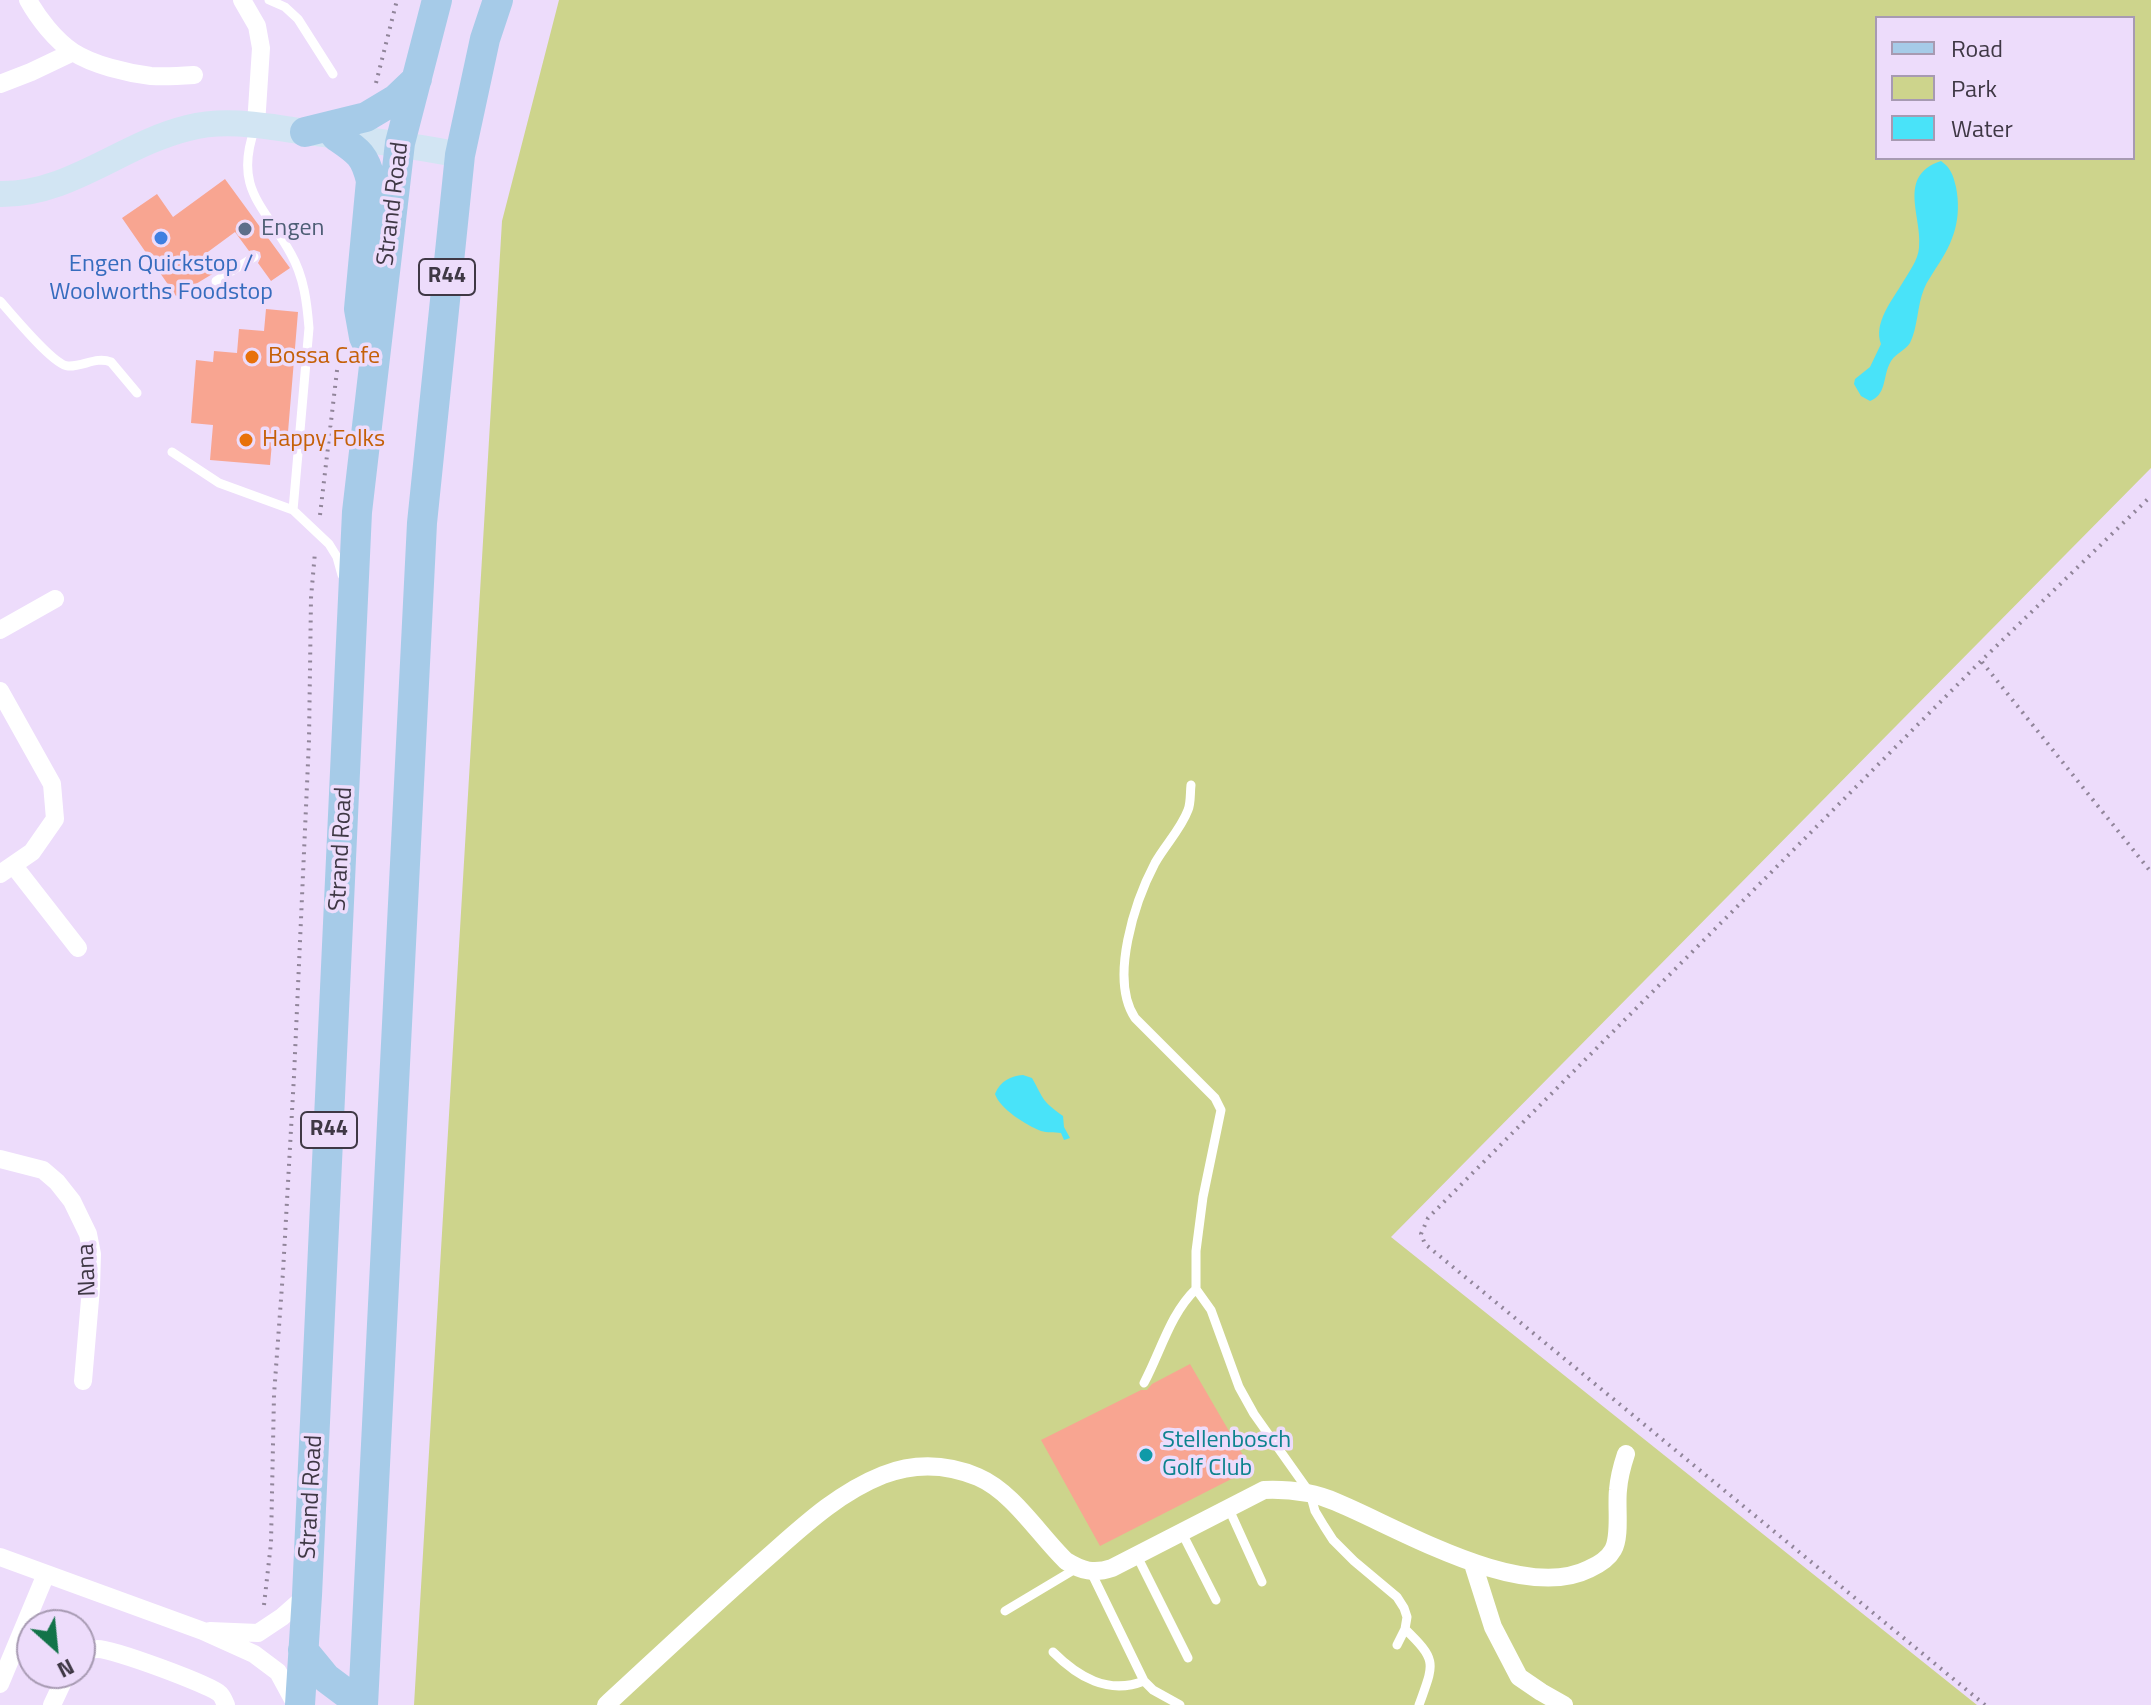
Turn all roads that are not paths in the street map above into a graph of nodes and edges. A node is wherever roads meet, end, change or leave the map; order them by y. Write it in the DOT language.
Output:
graph roads {
  1 [pos="28,0"];
  2 [pos="242,0"];
  3 [pos="269,0"];
  4 [pos="437,0"];
  5 [pos="498,0"];
  6 [pos="73,52"];
  7 [pos="333,74"];
  8 [pos="194,75"];
  9 [pos="417,79"];
  10 [pos="0,84"];
  11 [pos="256,125"];
  12 [pos="305,132"];
  13 [pos="336,136"];
  14 [pos="400,143"];
  15 [pos="460,155"];
  16 [pos="0,194"];
  17 [pos="254,257"];
  18 [pos="216,281"];
  19 [pos="0,301"];
  20 [pos="374,361"];
  21 [pos="137,393"];
  22 [pos="172,452"];
  23 [pos="293,510"];
  24 [pos="55,599"];
  25 [pos="353,621"];
  26 [pos="0,630"];
  27 [pos="0,691"];
  28 [pos="1191,785"];
  29 [pos="7,870"];
  30 [pos="78,948"];
  31 [pos="0,1159"];
  32 [pos="1196,1289"];
  33 [pos="83,1381"];
  34 [pos="1144,1383"];
  35 [pos="1626,1454"];
  36 [pos="1310,1493"];
  37 [pos="1228,1507"];
  38 [pos="1181,1531"];
  39 [pos="1136,1554"];
  40 [pos="0,1557"];
  41 [pos="1473,1564"];
  42 [pos="1084,1570"];
  43 [pos="46,1574"];
  44 [pos="1262,1582"];
  45 [pos="307,1595"];
  46 [pos="1216,1600"];
  47 [pos="1005,1611"];
  48 [pos="1405,1629"];
  49 [pos="203,1631"];
  50 [pos="1397,1645"];
  51 [pos="96,1649"];
  52 [pos="303,1650"];
  53 [pos="1053,1652"];
  54 [pos="1188,1658"];
  55 [pos="1144,1681"];
  56 [pos="0,1684"];
  57 [pos="226,1705"];
  58 [pos="298,1705"];
  59 [pos="362,1705"];
  60 [pos="606,1705"];
  61 [pos="1180,1705"];
  62 [pos="1419,1705"];
  63 [pos="1564,1705"];
  1 -- 6 [label="street"];
  2 -- 11 [label="street"];
  3 -- 7 [label="lane"];
  4 -- 9 [label="main road, Strand Road / R44"];
  5 -- 15 [label="main road, R44"];
  6 -- 8 [label="street"];
  6 -- 10 [label="street"];
  9 -- 12 [label="main road"];
  9 -- 14 [label="main road, Strand Road / R44"];
  11 -- 12 [label="street"];
  11 -- 16 [label="street"];
  11 -- 23 [label="lane"];
  12 -- 13 [label="street"];
  13 -- 14 [label="street"];
  13 -- 20 [label="main road"];
  14 -- 15 [label="street"];
  14 -- 20 [label="main road, Strand Road / R44"];
  15 -- 59 [label="main road, R44"];
  17 -- 18 [label="lane"];
  19 -- 21 [label="lane"];
  20 -- 25 [label="main road, Strand Road / R44"];
  22 -- 23 [label="lane"];
  23 -- 25 [label="lane"];
  24 -- 26 [label="street"];
  25 -- 45 [label="main road, Strand Road / R44"];
  27 -- 29 [label="street"];
  28 -- 32 [label="lane"];
  29 -- 30 [label="street"];
  31 -- 33 [label="street, Nana"];
  32 -- 34 [label="lane"];
  32 -- 36 [label="lane"];
  35 -- 41 [label="street"];
  36 -- 37 [label="street"];
  36 -- 41 [label="street"];
  36 -- 48 [label="lane"];
  37 -- 38 [label="street"];
  37 -- 44 [label="lane"];
  38 -- 39 [label="street"];
  38 -- 46 [label="lane"];
  39 -- 42 [label="street"];
  39 -- 54 [label="lane"];
  40 -- 43 [label="street"];
  41 -- 63 [label="street"];
  42 -- 47 [label="lane"];
  42 -- 55 [label="lane"];
  42 -- 60 [label="street"];
  43 -- 49 [label="street"];
  43 -- 56 [label="street"];
  45 -- 49 [label="street"];
  45 -- 52 [label="main road, Strand Road / R44"];
  48 -- 50 [label="lane"];
  48 -- 62 [label="lane"];
  49 -- 58 [label="street"];
  51 -- 57 [label="street"];
  52 -- 58 [label="main road, Strand Road / R44"];
  52 -- 59 [label="main road"];
  53 -- 55 [label="lane"];
  55 -- 61 [label="lane"];
}
